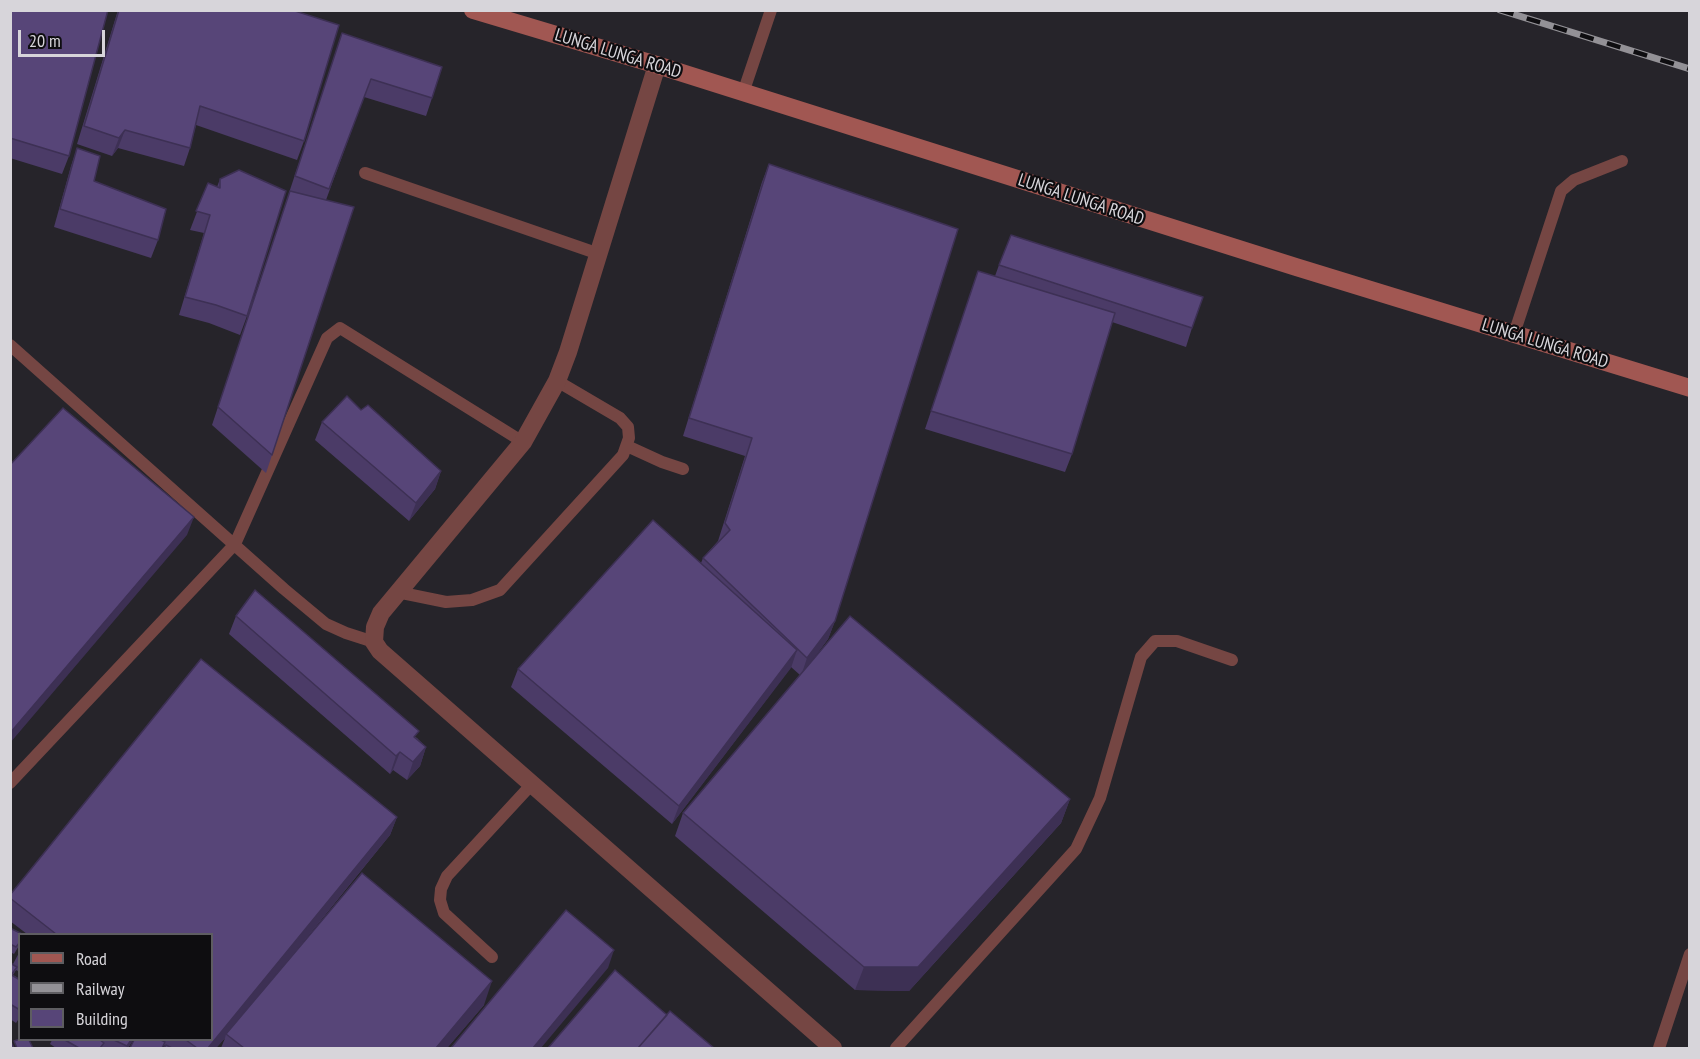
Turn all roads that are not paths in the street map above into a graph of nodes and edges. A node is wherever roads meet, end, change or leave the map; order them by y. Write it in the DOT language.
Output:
graph roads {
  1 [pos="473,10"];
  2 [pos="771,10"];
  3 [pos="657,65"];
  4 [pos="743,93"];
  5 [pos="1622,161"];
  6 [pos="365,173"];
  7 [pos="599,254"];
  8 [pos="1514,334"];
  9 [pos="10,345"];
  10 [pos="556,381"];
  11 [pos="1689,388"];
  12 [pos="523,442"];
  13 [pos="627,446"];
  14 [pos="683,469"];
  15 [pos="235,544"];
  16 [pos="397,592"];
  17 [pos="374,642"];
  18 [pos="1232,660"];
  19 [pos="10,783"];
  20 [pos="532,784"];
  21 [pos="1689,954"];
  22 [pos="492,957"];
  23 [pos="833,1048"];
  24 [pos="896,1048"];
  25 [pos="1659,1048"];
  1 -- 3 [label="main road, LUNGA LUNGA ROAD"];
  2 -- 4 [label="lane"];
  3 -- 4 [label="main road, LUNGA LUNGA ROAD"];
  3 -- 7 [label="street"];
  4 -- 8 [label="main road, LUNGA LUNGA ROAD"];
  5 -- 8 [label="lane"];
  6 -- 7 [label="lane"];
  7 -- 10 [label="street"];
  8 -- 11 [label="main road, LUNGA LUNGA ROAD"];
  9 -- 15 [label="lane"];
  10 -- 12 [label="street"];
  10 -- 13 [label="lane"];
  12 -- 15 [label="lane"];
  12 -- 16 [label="street"];
  13 -- 14 [label="lane"];
  13 -- 16 [label="lane"];
  15 -- 17 [label="lane"];
  15 -- 19 [label="lane"];
  16 -- 17 [label="street"];
  17 -- 20 [label="street"];
  18 -- 24 [label="lane"];
  20 -- 22 [label="lane"];
  20 -- 23 [label="street"];
  21 -- 25 [label="lane"];
}
